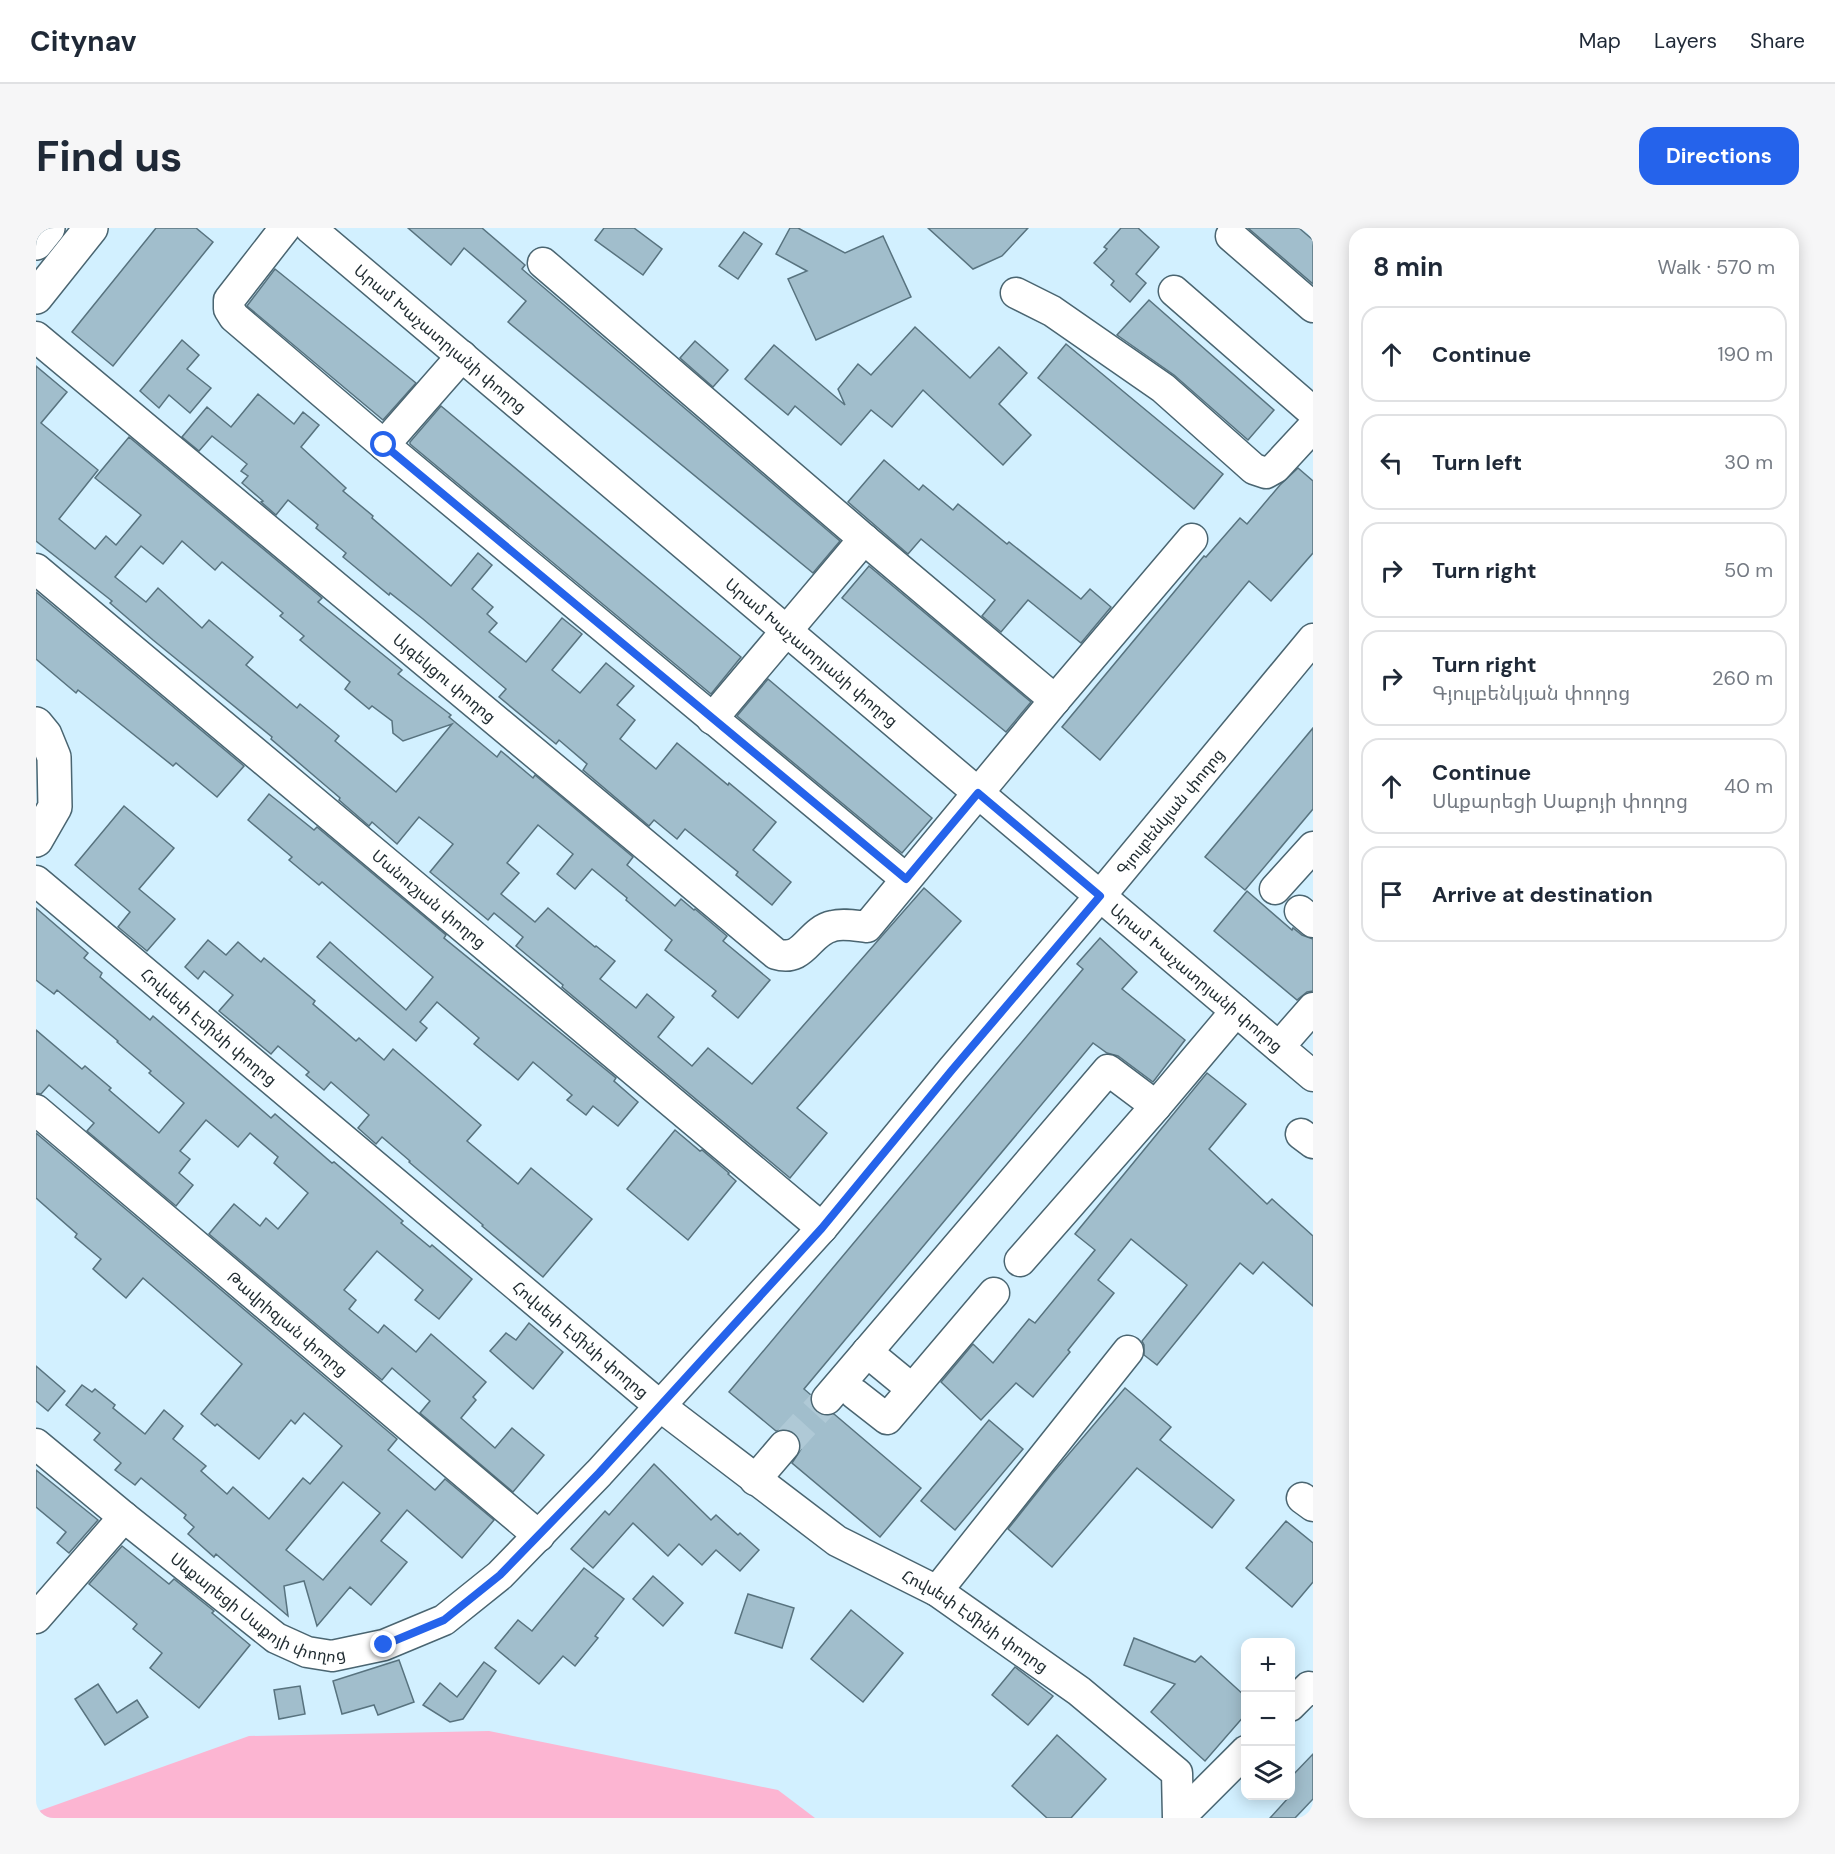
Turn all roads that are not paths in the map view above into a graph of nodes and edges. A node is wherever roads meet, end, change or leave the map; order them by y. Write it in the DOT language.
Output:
graph roads {
  1 [pos="48,228"];
  2 [pos="91,228"];
  3 [pos="285,228"];
  4 [pos="310,228"];
  5 [pos="1231,236"];
  6 [pos="36,243"];
  7 [pos="543,263"];
  8 [pos="1173,291"];
  9 [pos="1016,293"];
  10 [pos="36,297"];
  11 [pos="1313,307"];
  12 [pos="38,344"];
  13 [pos="462,356"];
  14 [pos="1313,412"];
  15 [pos="1313,427"];
  16 [pos="384,445"];
  17 [pos="864,539"];
  18 [pos="1192,539"];
  19 [pos="36,569"];
  20 [pos="786,631"];
  21 [pos="1313,639"];
  22 [pos="1054,700"];
  23 [pos="712,719"];
  24 [pos="36,724"];
  25 [pos="978,793"];
  26 [pos="36,840"];
  27 [pos="1313,847"];
  28 [pos="906,879"];
  29 [pos="36,881"];
  30 [pos="1275,889"];
  31 [pos="1100,896"];
  32 [pos="1313,1008"];
  33 [pos="1236,1011"];
  34 [pos="1279,1047"];
  35 [pos="1313,1076"];
  36 [pos="1156,1106"];
  37 [pos="36,1110"];
  38 [pos="822,1228"];
  39 [pos="1020,1261"];
  40 [pos="994,1293"];
  41 [pos="1128,1351"];
  42 [pos="867,1352"];
  43 [pos="912,1389"];
  44 [pos="660,1406"];
  45 [pos="36,1444"];
  46 [pos="784,1446"];
  47 [pos="755,1480"];
  48 [pos="124,1517"];
  49 [pos="539,1536"];
  50 [pos="500,1575"];
  51 [pos="937,1591"];
  52 [pos="36,1618"];
  53 [pos="1241,1755"];
  54 [pos="1178,1818"];
  1 -- 6 [label="main road"];
  2 -- 10 [label="main road"];
  3 -- 16 [label="street"];
  4 -- 13 [label="street, Արամ Խաչատրյանի փողոց"];
  5 -- 11 [label="street"];
  7 -- 17 [label="street"];
  8 -- 14 [label="street"];
  9 -- 15 [label="street"];
  12 -- 28 [label="street, Այգեկցու փողոց"];
  13 -- 16 [label="street"];
  13 -- 20 [label="street, Արամ Խաչատրյանի փողոց"];
  16 -- 23 [label="street"];
  17 -- 20 [label="street"];
  17 -- 22 [label="street"];
  18 -- 22 [label="street"];
  19 -- 38 [label="street, Մանուշյան փողոց"];
  20 -- 23 [label="street"];
  20 -- 25 [label="street, Արամ Խաչատրյանի փողոց"];
  21 -- 31 [label="street, Գյուլբենկյան փողոց"];
  22 -- 25 [label="street"];
  23 -- 28 [label="street"];
  24 -- 26 [label="main road"];
  25 -- 28 [label="street"];
  25 -- 31 [label="street, Արամ Խաչատրյանի փողոց"];
  27 -- 30 [label="street"];
  29 -- 44 [label="street, Հովսեփ Էմինի փողոց"];
  31 -- 33 [label="street, Արամ Խաչատրյանի փողոց"];
  31 -- 38 [label="street, Գյուլբենկյան փողոց"];
  32 -- 34 [label="street"];
  33 -- 34 [label="street, Արամ Խաչատրյանի փողոց"];
  33 -- 36 [label="street"];
  34 -- 35 [label="street, Արամ Խաչատրյանի փողոց"];
  36 -- 39 [label="street"];
  36 -- 42 [label="street"];
  37 -- 49 [label="street, Թավրիզյան փողոց"];
  38 -- 44 [label="street, Գյուլբենկյան փողոց"];
  40 -- 43 [label="street"];
  41 -- 51 [label="street"];
  42 -- 43 [label="street"];
  42 -- 43 [label="street"];
  44 -- 47 [label="street, Հովսեփ Էմինի փողոց"];
  44 -- 49 [label="street, Գյուլբենկյան փողոց"];
  45 -- 48 [label="street, Սևքարեցի Սաքոյի փողոց"];
  46 -- 47 [label="street"];
  47 -- 51 [label="street, Հովսեփ Էմինի փողոց"];
  48 -- 50 [label="street, Սևքարեցի Սաքոյի փողոց"];
  48 -- 52 [label="street"];
  49 -- 50 [label="street, Գյուլբենկյան փողոց"];
  51 -- 54 [label="street, Հովսեփ Էմինի փողոց"];
  53 -- 54 [label="street"];
}
